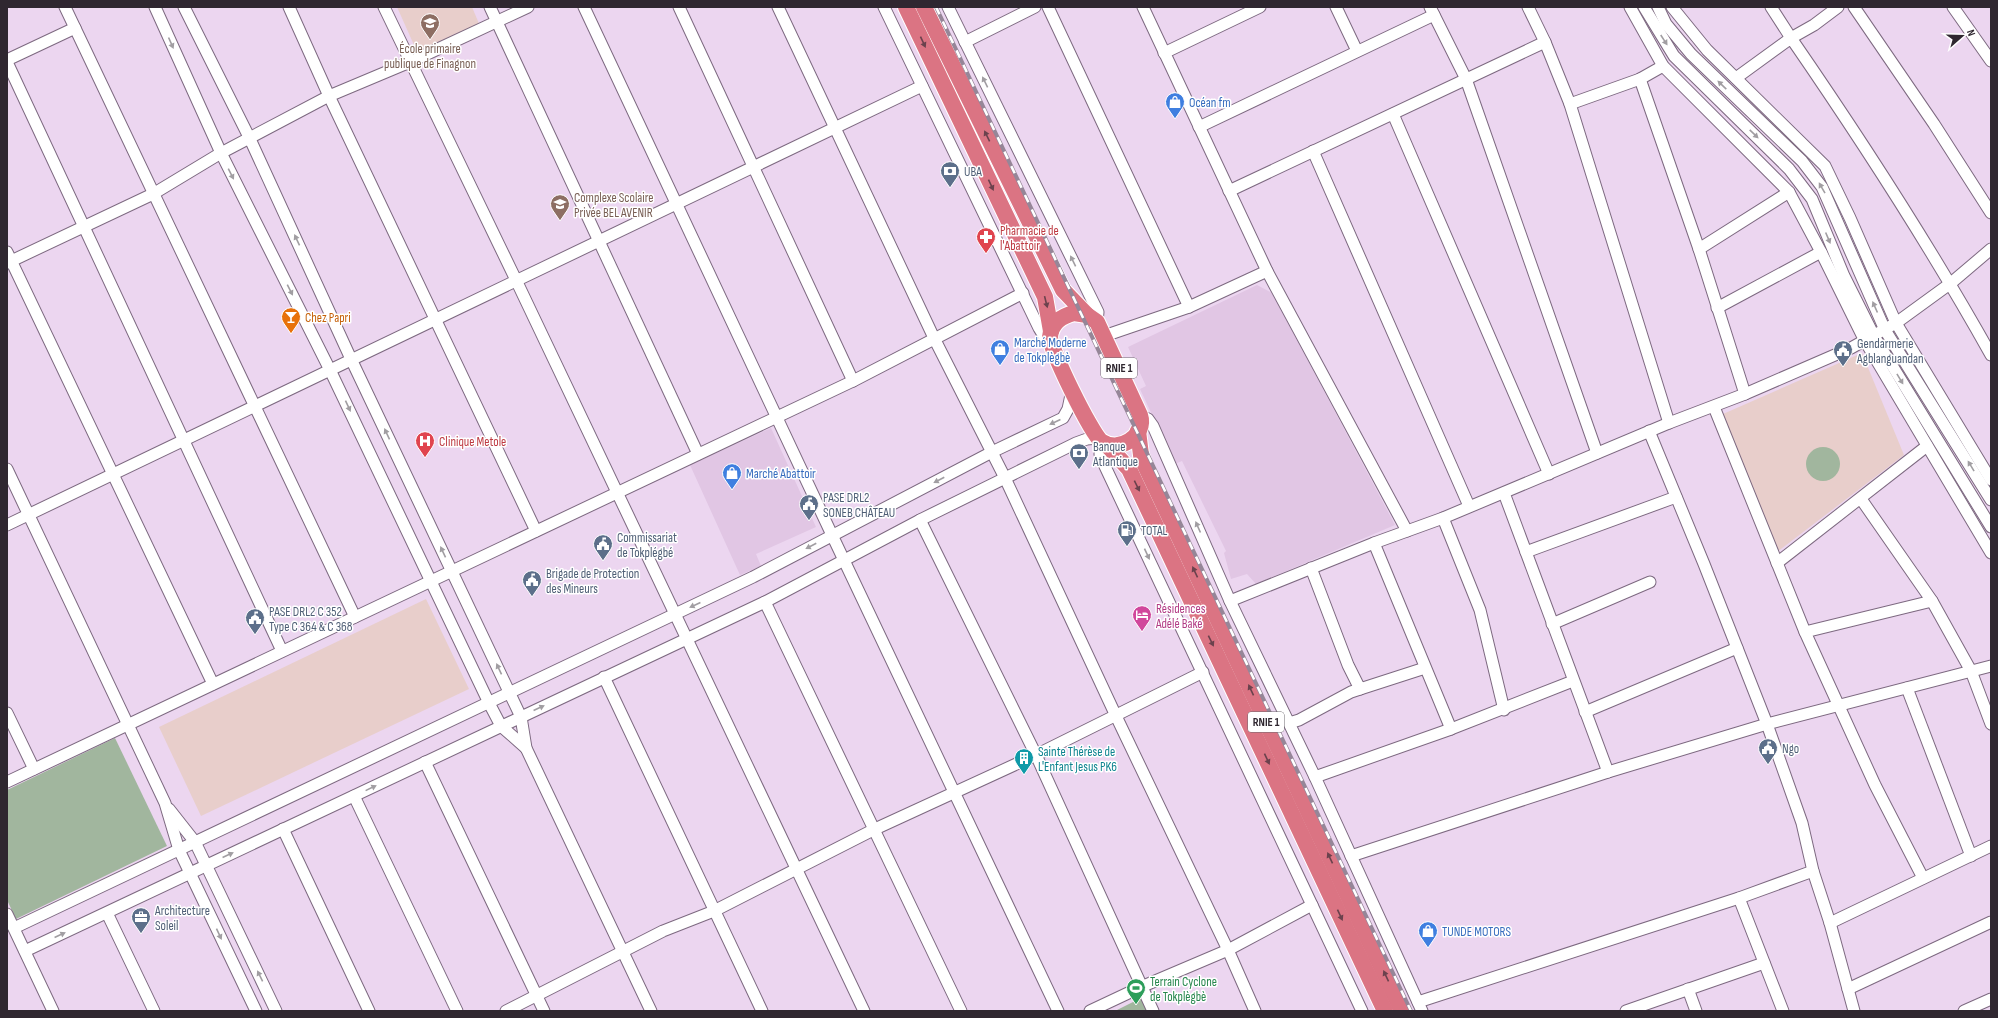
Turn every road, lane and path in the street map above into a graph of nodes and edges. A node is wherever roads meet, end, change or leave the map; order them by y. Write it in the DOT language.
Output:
graph roads {
  1 [pos="65,7"];
  2 [pos="155,7"];
  3 [pos="184,7"];
  4 [pos="289,7"];
  5 [pos="384,7"];
  6 [pos="490,7"];
  7 [pos="528,7"];
  8 [pos="584,7"];
  9 [pos="679,7"];
  10 [pos="778,7"];
  11 [pos="884,7"];
  12 [pos="906,7"];
  13 [pos="924,7"];
  14 [pos="948,7"];
  15 [pos="1035,7"];
  16 [pos="1048,7"];
  17 [pos="1143,7"];
  18 [pos="1260,7"];
  19 [pos="1336,7"];
  20 [pos="1528,7"];
  21 [pos="1630,7"];
  22 [pos="1644,7"];
  23 [pos="1658,7"];
  24 [pos="1672,7"];
  25 [pos="1771,7"];
  26 [pos="1838,7"];
  27 [pos="1854,7"];
  28 [pos="1953,7"];
  29 [pos="1432,11"];
  30 [pos="497,20"];
  31 [pos="74,28"];
  32 [pos="1791,38"];
  33 [pos="965,42"];
  34 [pos="1545,42"];
  35 [pos="1357,51"];
  36 [pos="1164,53"];
  37 [pos="7,61"];
  38 [pos="1991,61"];
  39 [pos="410,62"];
  40 [pos="1663,66"];
  41 [pos="1736,78"];
  42 [pos="1466,79"];
  43 [pos="1640,79"];
  44 [pos="922,86"];
  45 [pos="329,96"];
  46 [pos="1570,104"];
  47 [pos="1393,114"];
  48 [pos="1199,127"];
  49 [pos="834,128"];
  50 [pos="250,139"];
  51 [pos="1313,151"];
  52 [pos="221,154"];
  53 [pos="752,167"];
  54 [pos="1229,191"];
  55 [pos="1789,192"];
  56 [pos="154,194"];
  57 [pos="676,204"];
  58 [pos="1991,213"];
  59 [pos="84,227"];
  60 [pos="599,240"];
  61 [pos="1699,249"];
  62 [pos="1991,249"];
  63 [pos="1822,252"];
  64 [pos="8,259"];
  65 [pos="1267,271"];
  66 [pos="516,280"];
  67 [pos="1951,283"];
  68 [pos="1022,293"];
  69 [pos="1189,307"];
  70 [pos="1717,308"];
  71 [pos="436,319"];
  72 [pos="1896,323"];
  73 [pos="1096,325"];
  74 [pos="1885,330"];
  75 [pos="1051,331"];
  76 [pos="934,338"];
  77 [pos="1869,338"];
  78 [pos="1055,351"];
  79 [pos="1991,355"];
  80 [pos="352,359"];
  81 [pos="330,370"];
  82 [pos="853,381"];
  83 [pos="1072,390"];
  84 [pos="1745,394"];
  85 [pos="254,406"];
  86 [pos="1714,407"];
  87 [pos="1140,415"];
  88 [pos="776,417"];
  89 [pos="1669,423"];
  90 [pos="1138,431"];
  91 [pos="1649,431"];
  92 [pos="183,440"];
  93 [pos="1102,441"];
  94 [pos="1927,446"];
  95 [pos="992,452"];
  96 [pos="1597,453"];
  97 [pos="698,454"];
  98 [pos="7,469"];
  99 [pos="113,474"];
  100 [pos="1548,474"];
  101 [pos="1005,478"];
  102 [pos="1991,480"];
  103 [pos="617,492"];
  104 [pos="1504,493"];
  105 [pos="1676,497"];
  106 [pos="1861,499"];
  107 [pos="1991,500"];
  108 [pos="1469,506"];
  109 [pos="28,515"];
  110 [pos="1443,518"];
  111 [pos="920,520"];
  112 [pos="7,525"];
  113 [pos="1991,527"];
  114 [pos="536,531"];
  115 [pos="1407,531"];
  116 [pos="832,536"];
  117 [pos="1374,543"];
  118 [pos="1526,552"];
  119 [pos="1991,553"];
  120 [pos="844,560"];
  121 [pos="1777,563"];
  122 [pos="1311,568"];
  123 [pos="452,571"];
  124 [pos="431,581"];
  125 [pos="1650,582"];
  126 [pos="1230,601"];
  127 [pos="1932,601"];
  128 [pos="765,602"];
  129 [pos="676,614"];
  130 [pos="355,617"];
  131 [pos="1552,624"];
  132 [pos="1805,632"];
  133 [pos="687,638"];
  134 [pos="1737,648"];
  135 [pos="282,651"];
  136 [pos="1991,666"];
  137 [pos="1425,668"];
  138 [pos="1971,671"];
  139 [pos="1203,672"];
  140 [pos="604,677"];
  141 [pos="1573,681"];
  142 [pos="213,684"];
  143 [pos="1907,688"];
  144 [pos="1360,689"];
  145 [pos="510,693"];
  146 [pos="489,703"];
  147 [pos="1838,706"];
  148 [pos="1504,710"];
  149 [pos="1585,712"];
  150 [pos="7,713"];
  151 [pos="1116,716"];
  152 [pos="522,717"];
  153 [pos="1289,723"];
  154 [pos="128,724"];
  155 [pos="1767,724"];
  156 [pos="1991,724"];
  157 [pos="501,726"];
  158 [pos="1451,729"];
  159 [pos="526,748"];
  160 [pos="1036,756"];
  161 [pos="425,762"];
  162 [pos="34,769"];
  163 [pos="1608,772"];
  164 [pos="1315,777"];
  165 [pos="7,782"];
  166 [pos="954,792"];
  167 [pos="354,796"];
  168 [pos="165,803"];
  169 [pos="283,829"];
  170 [pos="875,829"];
  171 [pos="195,842"];
  172 [pos="1991,846"];
  173 [pos="179,850"];
  174 [pos="1351,856"];
  175 [pos="1971,856"];
  176 [pos="206,866"];
  177 [pos="798,869"];
  178 [pos="1813,871"];
  179 [pos="191,873"];
  180 [pos="1923,878"];
  181 [pos="1739,898"];
  182 [pos="1312,905"];
  183 [pos="714,911"];
  184 [pos="107,912"];
  185 [pos="7,914"];
  186 [pos="1991,922"];
  187 [pos="1830,923"];
  188 [pos="14,928"];
  189 [pos="1228,950"];
  190 [pos="25,951"];
  191 [pos="623,952"];
  192 [pos="1764,963"];
  193 [pos="1141,987"];
  194 [pos="1688,989"];
  195 [pos="1848,989"];
  196 [pos="537,996"];
  197 [pos="1991,999"];
  198 [pos="1420,1006"];
  199 [pos="54,1011"];
  200 [pos="154,1011"];
  201 [pos="256,1011"];
  202 [pos="276,1011"];
  203 [pos="369,1011"];
  204 [pos="457,1011"];
  205 [pos="506,1011"];
  206 [pos="544,1011"];
  207 [pos="651,1011"];
  208 [pos="762,1011"];
  209 [pos="864,1011"];
  210 [pos="961,1011"];
  211 [pos="1058,1011"];
  212 [pos="1090,1011"];
  213 [pos="1153,1011"];
  214 [pos="1255,1011"];
  215 [pos="1362,1011"];
  216 [pos="1385,1011"];
  217 [pos="1402,1011"];
  218 [pos="1626,1011"];
  219 [pos="1696,1011"];
  220 [pos="1783,1011"];
  221 [pos="1854,1011"];
  222 [pos="1964,1011"];
  1 -- 31 [label="street"];
  2 -- 52 [label="street, one-way"];
  3 -- 50 [label="street"];
  4 -- 45 [label="street"];
  5 -- 39 [label="street"];
  6 -- 30 [label="street"];
  7 -- 30 [label="street"];
  8 -- 57 [label="street"];
  9 -- 53 [label="street"];
  10 -- 49 [label="street"];
  11 -- 44 [label="street"];
  12 -- 75 [label="highway, RNIE 1, one-way"];
  73 -- 13 [label="highway, RNIE 1, one-way"];
  14 -- 33 [label="street"];
  15 -- 33 [label="street"];
  16 -- 69 [label="street"];
  17 -- 36 [label="street"];
  18 -- 36 [label="street"];
  19 -- 35 [label="street"];
  20 -- 34 [label="street"];
  21 -- 40 [label="street"];
  22 -- 77 [label="street, one-way"];
  74 -- 23 [label="street, one-way"];
  24 -- 41 [label="street"];
  25 -- 32 [label="street"];
  26 -- 32 [label="street"];
  27 -- 58 [label="street"];
  28 -- 38 [label="street"];
  29 -- 35 [label="street"];
  29 -- 42 [label="street"];
  30 -- 39 [label="street"];
  30 -- 60 [label="street"];
  31 -- 37 [label="street"];
  31 -- 56 [label="street"];
  32 -- 41 [label="street"];
  32 -- 67 [label="street"];
  73 -- 33 [label="street, one-way"];
  34 -- 42 [label="street"];
  34 -- 46 [label="street"];
  35 -- 48 [label="street"];
  36 -- 48 [label="street"];
  37 -- 59 [label="street"];
  39 -- 45 [label="street"];
  39 -- 66 [label="street"];
  40 -- 43 [label="street"];
  40 -- 55 [label="street"];
  41 -- 72 [label="street"];
  42 -- 47 [label="street"];
  42 -- 96 [label="street"];
  43 -- 46 [label="street"];
  43 -- 61 [label="street"];
  44 -- 49 [label="street"];
  44 -- 68 [label="street"];
  45 -- 50 [label="street"];
  45 -- 71 [label="street"];
  46 -- 89 [label="street"];
  47 -- 51 [label="street"];
  47 -- 100 [label="street"];
  48 -- 54 [label="street"];
  49 -- 53 [label="street"];
  49 -- 76 [label="street"];
  50 -- 52 [label="street"];
  80 -- 50 [label="street, one-way"];
  51 -- 54 [label="street"];
  51 -- 108 [label="street"];
  52 -- 56 [label="street"];
  52 -- 81 [label="street, one-way"];
  53 -- 57 [label="street"];
  53 -- 82 [label="street"];
  54 -- 65 [label="street"];
  55 -- 61 [label="street"];
  55 -- 63 [label="street"];
  56 -- 59 [label="street"];
  56 -- 85 [label="street"];
  57 -- 60 [label="street"];
  57 -- 88 [label="street"];
  59 -- 64 [label="street"];
  59 -- 92 [label="street"];
  60 -- 66 [label="street"];
  60 -- 97 [label="street"];
  61 -- 70 [label="street"];
  62 -- 67 [label="street"];
  63 -- 70 [label="street"];
  63 -- 77 [label="street"];
  64 -- 99 [label="street"];
  65 -- 69 [label="street"];
  65 -- 115 [label="street"];
  66 -- 71 [label="street"];
  66 -- 103 [label="street"];
  67 -- 72 [label="street"];
  67 -- 79 [label="street"];
  68 -- 76 [label="street"];
  68 -- 78 [label="street"];
  69 -- 73 [label="street"];
  70 -- 84 [label="street"];
  71 -- 80 [label="street"];
  71 -- 114 [label="street"];
  72 -- 74 [label="street"];
  72 -- 102 [label="street"];
  73 -- 75 [label="highway"];
  73 -- 87 [label="highway, RNIE 1"];
  74 -- 77 [label="street"];
  107 -- 74 [label="street, one-way"];
  75 -- 78 [label="highway, RNIE 1"];
  76 -- 82 [label="street"];
  76 -- 95 [label="street"];
  77 -- 84 [label="street"];
  77 -- 94 [label="street"];
  77 -- 113 [label="street, one-way"];
  78 -- 83 [label="highway, RNIE 1"];
  80 -- 81 [label="street"];
  123 -- 80 [label="street, one-way"];
  81 -- 85 [label="street"];
  81 -- 124 [label="street, one-way"];
  82 -- 88 [label="street"];
  83 -- 93 [label="highway, RNIE 1"];
  83 -- 95 [label="street, one-way"];
  84 -- 86 [label="street"];
  85 -- 92 [label="street"];
  85 -- 130 [label="street"];
  86 -- 89 [label="street"];
  86 -- 121 [label="street"];
  87 -- 90 [label="highway, RNIE 1"];
  126 -- 87 [label="street, one-way"];
  88 -- 97 [label="street"];
  88 -- 116 [label="street"];
  89 -- 91 [label="street"];
  90 -- 93 [label="highway"];
  217 -- 90 [label="highway, RNIE 1, one-way"];
  91 -- 96 [label="street"];
  91 -- 105 [label="street"];
  92 -- 99 [label="street"];
  92 -- 135 [label="street"];
  93 -- 101 [label="street"];
  93 -- 139 [label="street, one-way"];
  93 -- 216 [label="highway, RNIE 1, one-way"];
  94 -- 106 [label="street"];
  94 -- 119 [label="street"];
  95 -- 101 [label="street"];
  95 -- 116 [label="street, one-way"];
  96 -- 100 [label="street"];
  97 -- 103 [label="street"];
  98 -- 109 [label="street"];
  99 -- 109 [label="street"];
  99 -- 142 [label="street"];
  100 -- 104 [label="street"];
  101 -- 111 [label="street"];
  101 -- 151 [label="street"];
  103 -- 114 [label="street"];
  103 -- 129 [label="street"];
  104 -- 108 [label="street"];
  104 -- 118 [label="street"];
  105 -- 118 [label="street"];
  105 -- 134 [label="street"];
  106 -- 121 [label="street"];
  106 -- 127 [label="street"];
  108 -- 110 [label="street"];
  109 -- 112 [label="street"];
  109 -- 154 [label="street"];
  110 -- 115 [label="street"];
  110 -- 148 [label="street"];
  111 -- 120 [label="street"];
  111 -- 160 [label="street"];
  114 -- 123 [label="street"];
  115 -- 117 [label="street"];
  116 -- 120 [label="street"];
  116 -- 129 [label="street, one-way"];
  117 -- 122 [label="street"];
  117 -- 137 [label="street"];
  118 -- 131 [label="street"];
  120 -- 128 [label="street"];
  120 -- 166 [label="street"];
  121 -- 132 [label="street"];
  122 -- 126 [label="street"];
  122 -- 144 [label="street"];
  123 -- 124 [label="street"];
  145 -- 123 [label="street, one-way"];
  124 -- 130 [label="street"];
  124 -- 146 [label="street"];
  125 -- 131 [label="street"];
  126 -- 153 [label="street"];
  127 -- 132 [label="street"];
  127 -- 138 [label="street"];
  128 -- 133 [label="street"];
  128 -- 170 [label="street"];
  129 -- 133 [label="street"];
  129 -- 145 [label="street"];
  130 -- 135 [label="street"];
  131 -- 141 [label="street"];
  132 -- 147 [label="street"];
  133 -- 140 [label="street"];
  133 -- 177 [label="street"];
  134 -- 149 [label="street"];
  134 -- 155 [label="street"];
  135 -- 142 [label="street"];
  136 -- 138 [label="street"];
  137 -- 144 [label="street"];
  137 -- 158 [label="street"];
  138 -- 143 [label="street"];
  138 -- 156 [label="street"];
  139 -- 151 [label="street"];
  139 -- 182 [label="street"];
  152 -- 140 [label="street, one-way"];
  140 -- 183 [label="street"];
  141 -- 148 [label="street"];
  141 -- 149 [label="street"];
  142 -- 154 [label="street"];
  143 -- 147 [label="street"];
  143 -- 175 [label="street"];
  144 -- 153 [label="street"];
  145 -- 146 [label="street"];
  145 -- 152 [label="street"];
  146 -- 157 [label="street"];
  146 -- 171 [label="street"];
  147 -- 155 [label="street"];
  147 -- 180 [label="street"];
  148 -- 158 [label="street"];
  149 -- 163 [label="street"];
  150 -- 162 [label="street"];
  151 -- 160 [label="street"];
  151 -- 189 [label="street"];
  152 -- 157 [label="street"];
  152 -- 159 [label="street"];
  153 -- 164 [label="street"];
  154 -- 162 [label="street"];
  154 -- 168 [label="street"];
  155 -- 163 [label="street"];
  155 -- 178 [label="street"];
  157 -- 159 [label="street"];
  157 -- 161 [label="street"];
  158 -- 164 [label="street"];
  159 -- 191 [label="street"];
  160 -- 166 [label="street"];
  160 -- 193 [label="street"];
  167 -- 161 [label="street, one-way"];
  161 -- 196 [label="street"];
  162 -- 165 [label="street"];
  163 -- 174 [label="street"];
  164 -- 174 [label="street"];
  166 -- 170 [label="street"];
  166 -- 211 [label="street"];
  167 -- 169 [label="street"];
  167 -- 204 [label="street"];
  168 -- 171 [label="street"];
  168 -- 173 [label="street"];
  176 -- 169 [label="street, one-way"];
  169 -- 203 [label="street"];
  170 -- 177 [label="street"];
  170 -- 210 [label="street"];
  171 -- 173 [label="street"];
  171 -- 176 [label="street"];
  172 -- 175 [label="street"];
  173 -- 179 [label="street"];
  173 -- 188 [label="street"];
  174 -- 198 [label="street"];
  175 -- 180 [label="street"];
  176 -- 179 [label="street"];
  202 -- 176 [label="street, one-way"];
  177 -- 183 [label="street"];
  177 -- 209 [label="street"];
  178 -- 181 [label="street"];
  178 -- 187 [label="street"];
  179 -- 184 [label="street"];
  179 -- 201 [label="street, one-way"];
  180 -- 187 [label="street"];
  181 -- 192 [label="street"];
  181 -- 198 [label="street"];
  182 -- 189 [label="street"];
  182 -- 215 [label="street"];
  183 -- 191 [label="street"];
  183 -- 208 [label="street"];
  190 -- 184 [label="street, one-way"];
  184 -- 200 [label="street"];
  185 -- 188 [label="street"];
  186 -- 195 [label="street"];
  187 -- 195 [label="street"];
  188 -- 190 [label="street"];
  189 -- 193 [label="street"];
  189 -- 214 [label="street"];
  190 -- 199 [label="street"];
  191 -- 196 [label="street"];
  191 -- 207 [label="street"];
  192 -- 194 [label="street"];
  192 -- 220 [label="street"];
  193 -- 212 [label="street"];
  193 -- 213 [label="street"];
  194 -- 218 [label="street"];
  194 -- 219 [label="street"];
  195 -- 221 [label="street"];
  196 -- 205 [label="street"];
  196 -- 206 [label="street"];
  197 -- 222 [label="street"];
}
